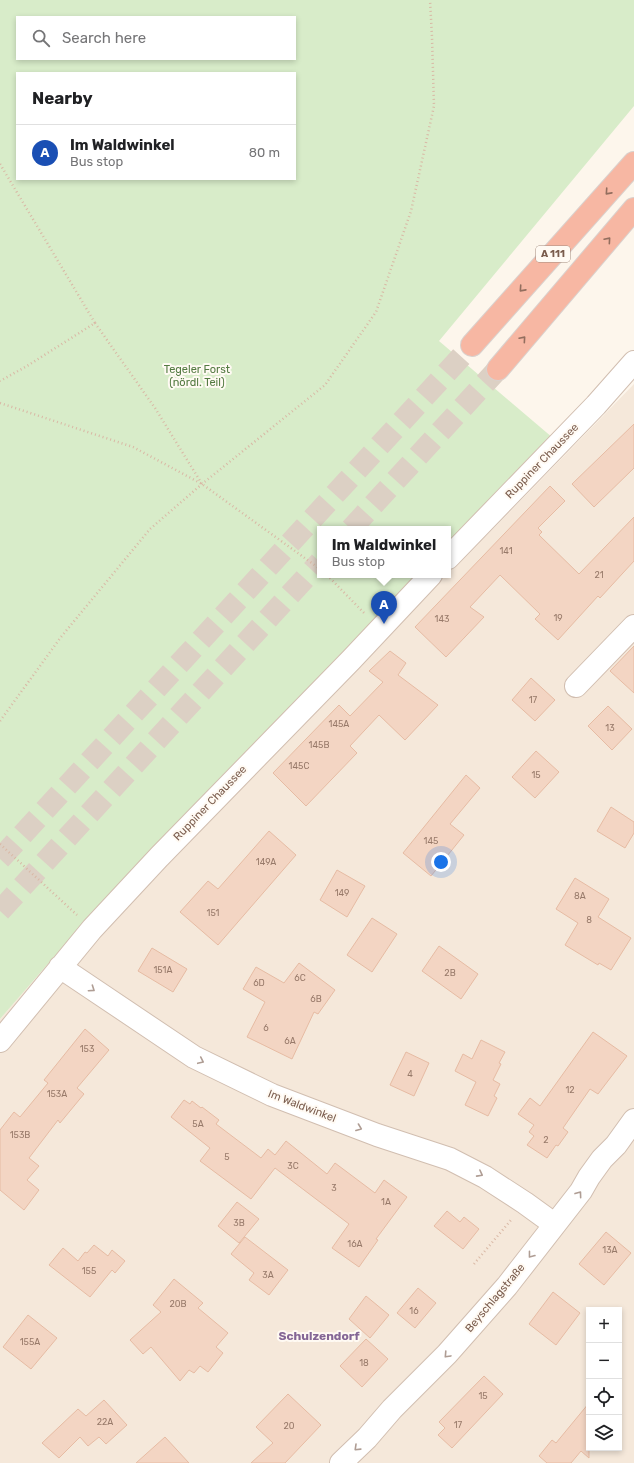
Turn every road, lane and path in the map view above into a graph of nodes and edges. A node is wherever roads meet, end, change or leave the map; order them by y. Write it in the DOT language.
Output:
graph roads {
  1 [pos="430,0"];
  2 [pos="634,163"];
  3 [pos="0,164"];
  4 [pos="634,209"];
  5 [pos="95,323"];
  6 [pos="472,346"];
  7 [pos="634,362"];
  8 [pos="498,369"];
  9 [pos="0,381"];
  10 [pos="0,403"];
  11 [pos="202,484"];
  12 [pos="451,555"];
  13 [pos="317,567"];
  14 [pos="330,578"];
  15 [pos="428,578"];
  16 [pos="634,626"];
  17 [pos="379,629"];
  18 [pos="576,686"];
  19 [pos="0,721"];
  20 [pos="0,844"];
  21 [pos="92,929"];
  22 [pos="60,967"];
  23 [pos="0,1041"];
  24 [pos="634,1120"];
  25 [pos="526,1203"];
  26 [pos="554,1224"];
  27 [pos="474,1264"];
  28 [pos="341,1463"];
  1 -- 11 [label="path"];
  2 -- 6 [label="highway, A 111, one-way"];
  3 -- 5 [label="path"];
  8 -- 4 [label="highway, A 111, one-way"];
  5 -- 9 [label="path"];
  5 -- 11 [label="path"];
  7 -- 12 [label="street, Ruppiner Chaussee"];
  10 -- 11 [label="path"];
  11 -- 13 [label="path"];
  11 -- 19 [label="path"];
  14 -- 17 [label="path"];
  15 -- 17 [label="street, Ruppiner Chaussee"];
  16 -- 18 [label="street"];
  17 -- 21 [label="street, Ruppiner Chaussee"];
  20 -- 21 [label="path"];
  21 -- 22 [label="street, Ruppiner Chaussee"];
  22 -- 23 [label="street, Ruppiner Chaussee"];
  22 -- 25 [label="street, Im Waldwinkel, one-way"];
  26 -- 24 [label="street, Beyschlagstraße, one-way"];
  25 -- 26 [label="street, Im Waldwinkel"];
  25 -- 27 [label="path"];
  26 -- 28 [label="street, Beyschlagstraße, one-way"];
}
